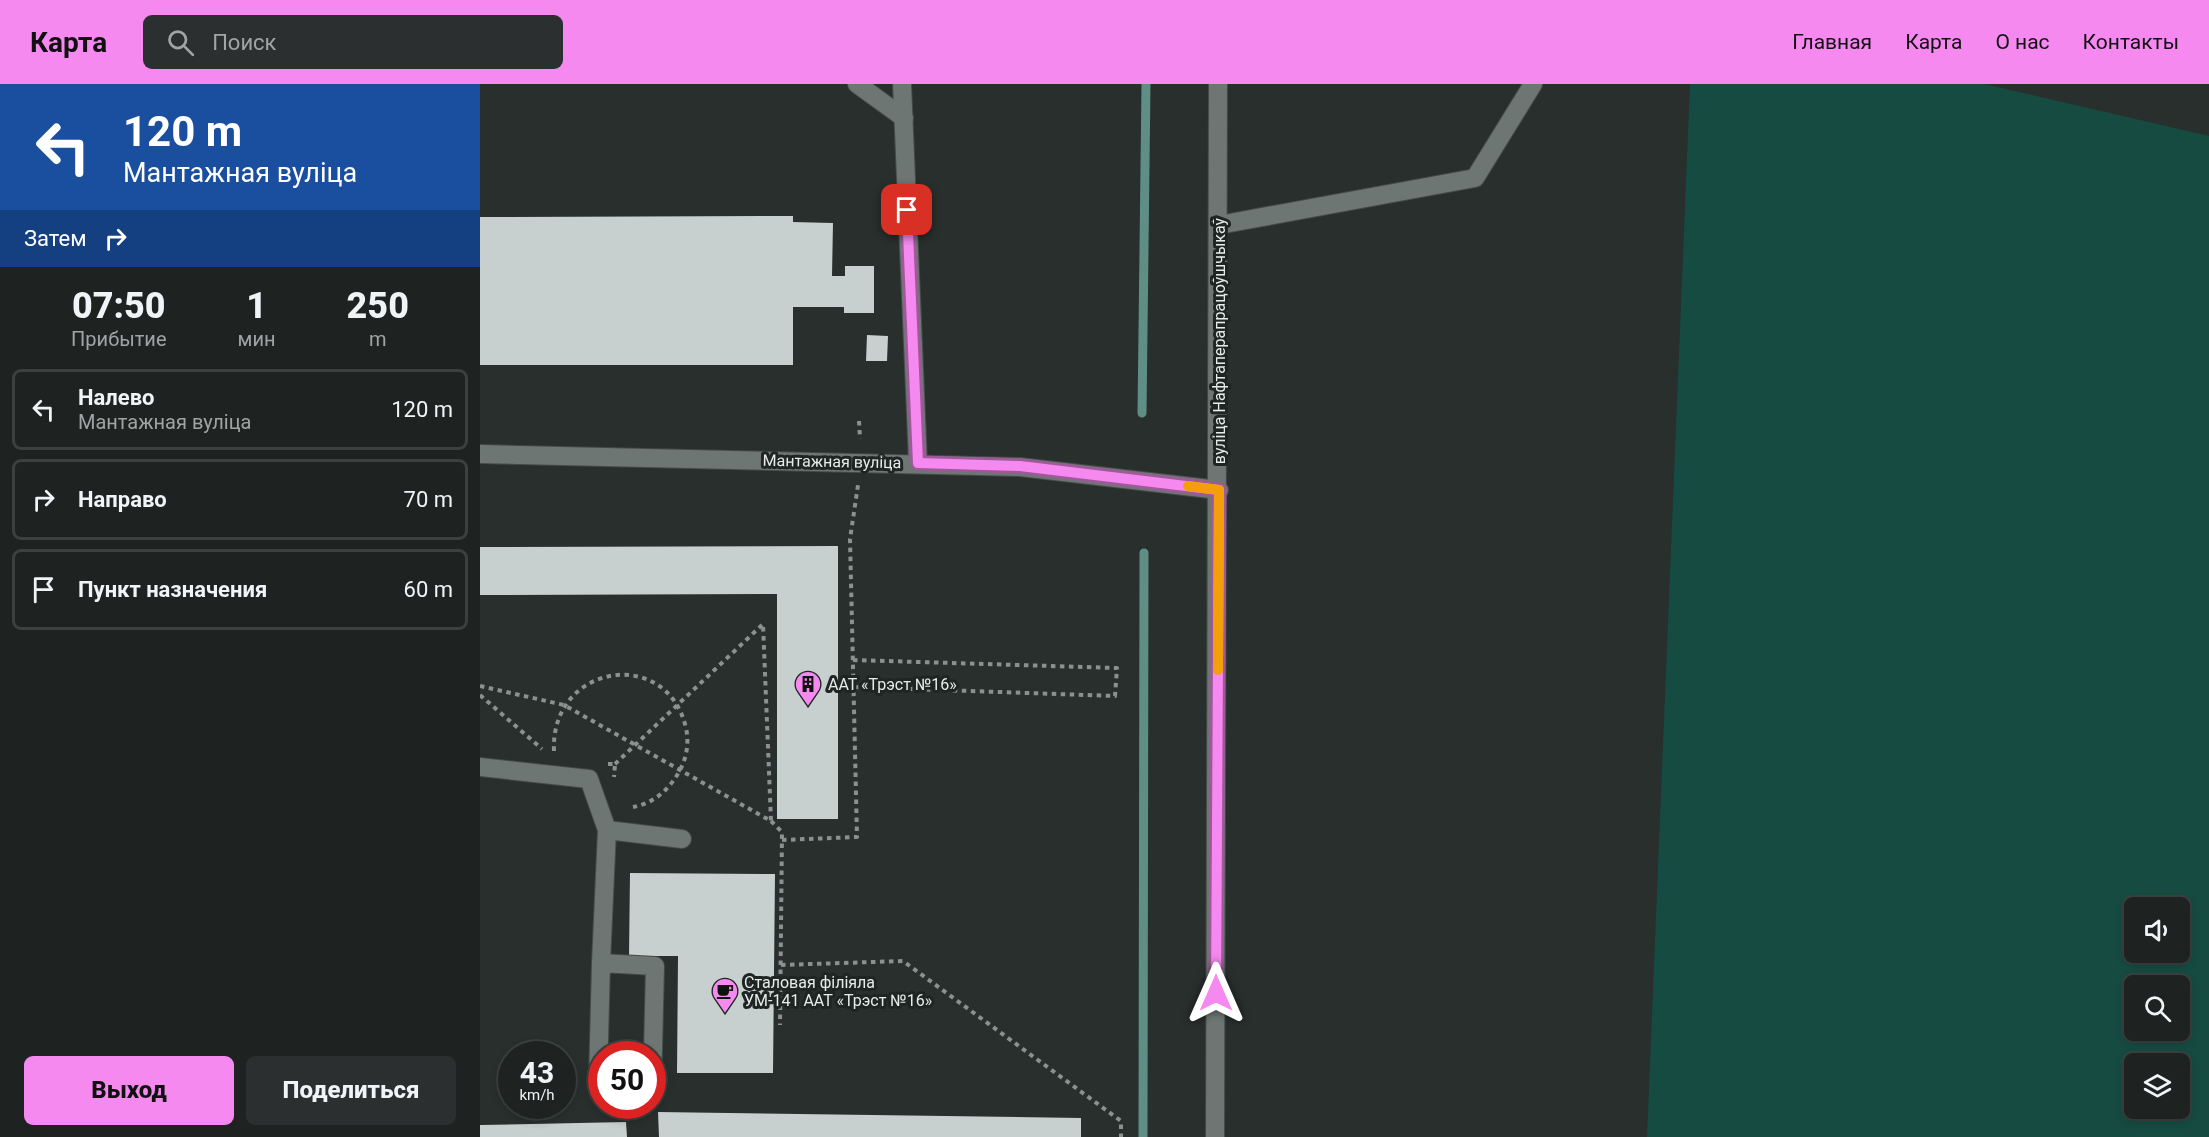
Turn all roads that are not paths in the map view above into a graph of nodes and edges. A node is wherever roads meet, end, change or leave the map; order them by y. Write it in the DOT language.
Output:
graph roads {
  1 [pos="857,84"];
  2 [pos="902,84"];
  3 [pos="1218,84"];
  4 [pos="1533,84"];
  5 [pos="904,118"];
  6 [pos="1219,225"];
  7 [pos="480,454"];
  8 [pos="918,463"];
  9 [pos="1219,490"];
  10 [pos="480,767"];
  11 [pos="607,830"];
  12 [pos="682,838"];
  13 [pos="601,963"];
  14 [pos="599,1041"];
  15 [pos="653,1041"];
  16 [pos="1215,1137"];
  1 -- 5 [label="main road"];
  2 -- 5 [label="main road"];
  3 -- 6 [label="main road, вуліца Нафтаперапрацоўшчыкаў"];
  4 -- 6 [label="main road"];
  5 -- 8 [label="main road"];
  6 -- 9 [label="main road, вуліца Нафтаперапрацоўшчыкаў"];
  7 -- 8 [label="main road, Мантажная вуліца"];
  8 -- 9 [label="main road, Мантажная вуліца"];
  9 -- 16 [label="main road, вуліца Нафтаперапрацоўшчыкаў"];
  10 -- 11 [label="main road"];
  11 -- 12 [label="main road"];
  11 -- 13 [label="main road"];
  13 -- 14 [label="main road"];
  13 -- 15 [label="main road"];
}
